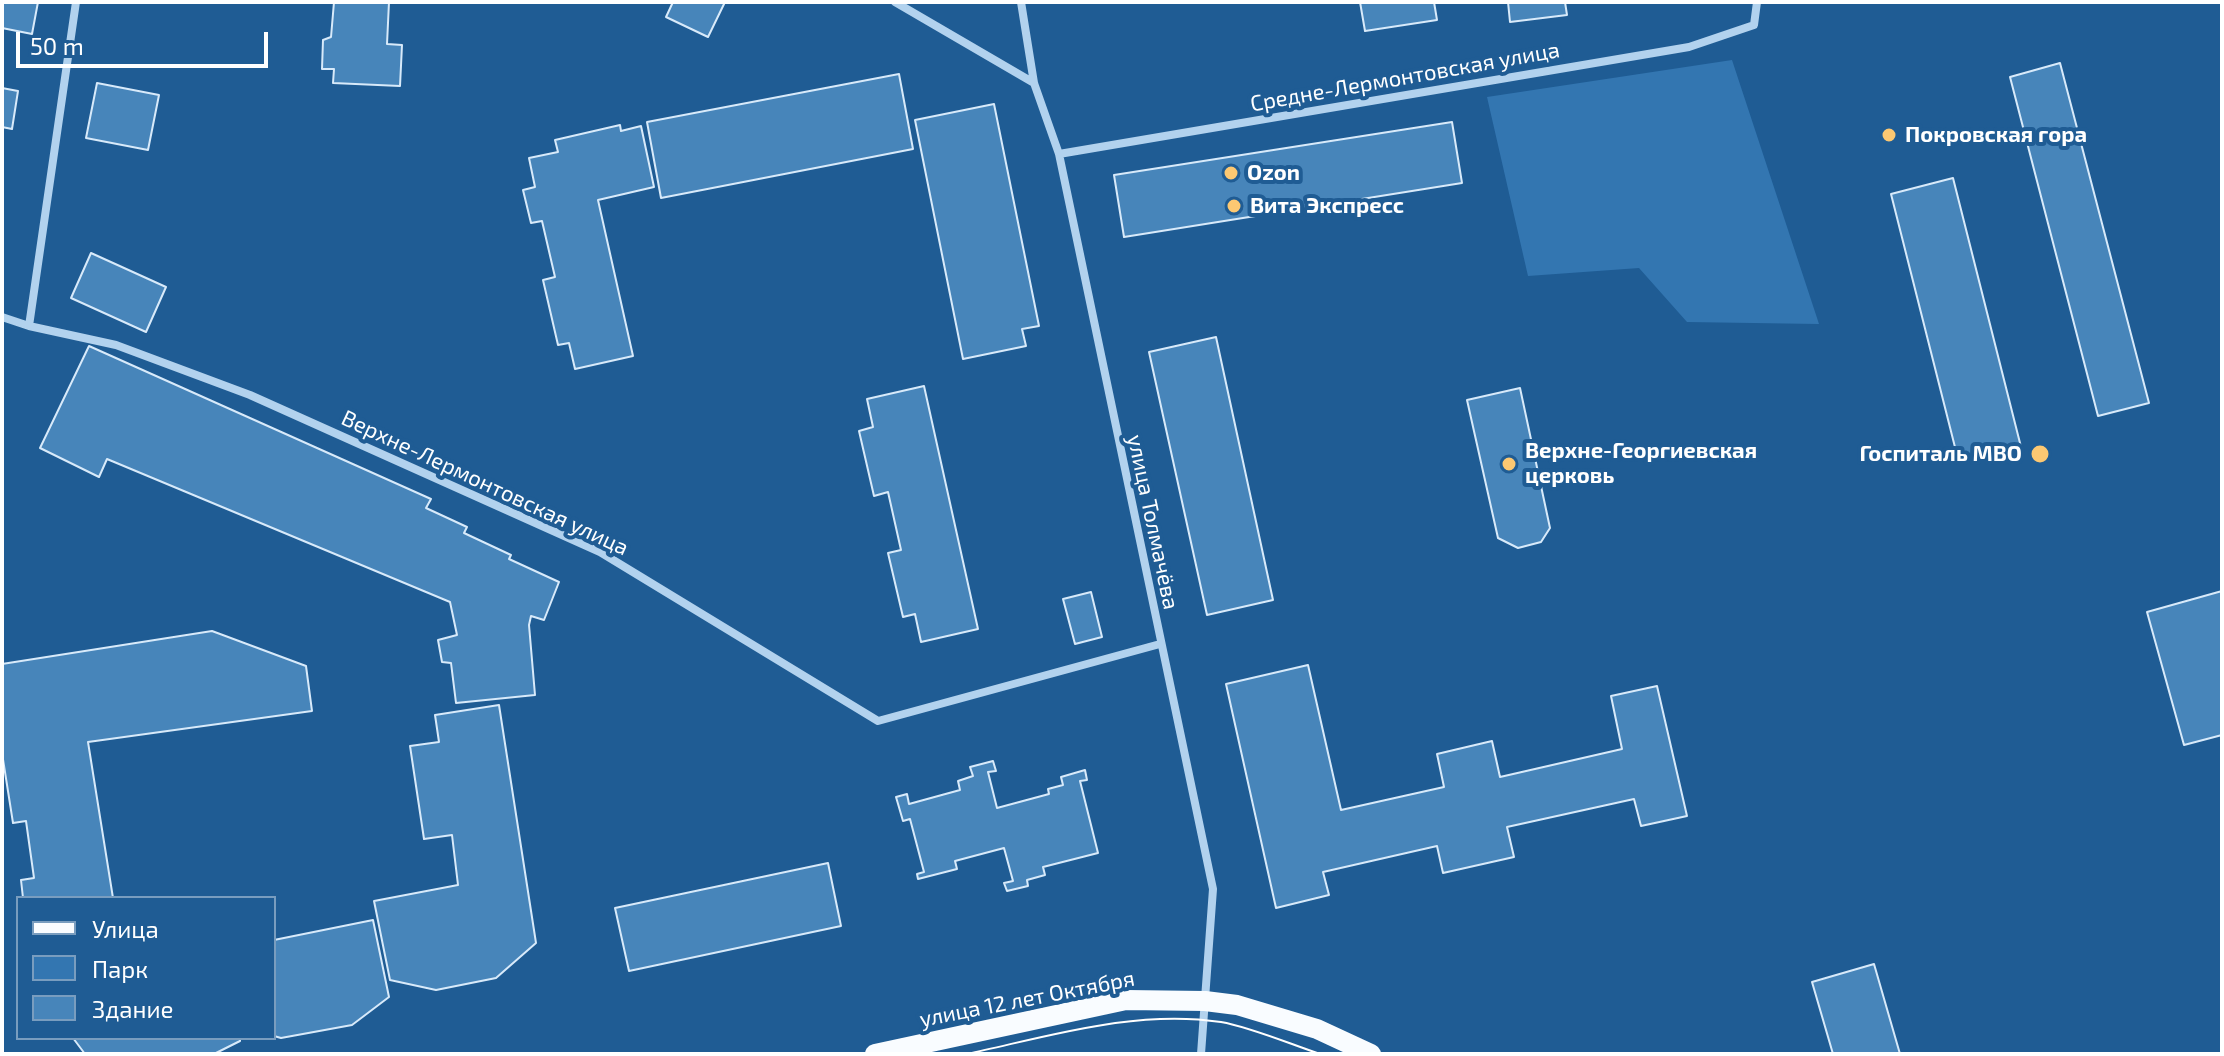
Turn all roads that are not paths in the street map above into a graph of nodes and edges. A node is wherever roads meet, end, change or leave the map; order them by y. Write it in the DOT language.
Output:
graph roads {
  1 [pos="76,2"];
  2 [pos="895,2"];
  3 [pos="1021,2"];
  4 [pos="1757,2"];
  5 [pos="1034,83"];
  6 [pos="1059,154"];
  7 [pos="2,317"];
  8 [pos="29,326"];
  9 [pos="1160,644"];
  10 [pos="1205,1001"];
  11 [pos="875,1054"];
  12 [pos="1201,1054"];
  13 [pos="1371,1054"];
  1 -- 8 [label="street"];
  2 -- 5 [label="street"];
  3 -- 5 [label="street, улица Толмачёва"];
  4 -- 6 [label="street, Средне-Лермонтовская улица"];
  5 -- 6 [label="street, улица Толмачёва"];
  6 -- 9 [label="street, улица Толмачёва"];
  7 -- 8 [label="street, Верхне-Лермонтовская улица"];
  8 -- 9 [label="street, Верхне-Лермонтовская улица"];
  9 -- 10 [label="street, улица Толмачёва"];
  10 -- 11 [label="main road, улица 12 лет Октября"];
  10 -- 12 [label="street, улица Толмачёва"];
  10 -- 13 [label="main road, улица 12 лет Октября"];
}
